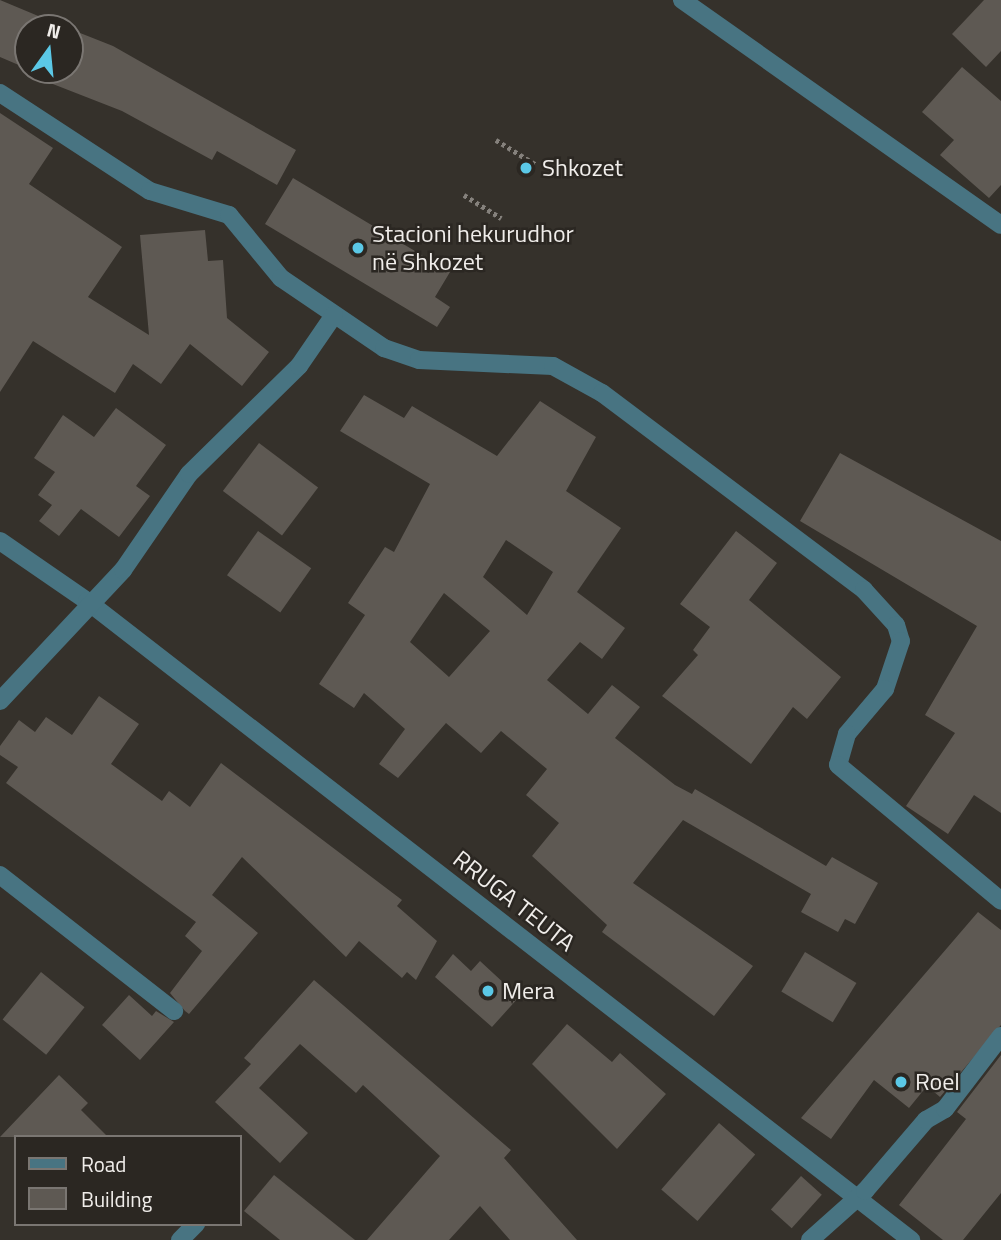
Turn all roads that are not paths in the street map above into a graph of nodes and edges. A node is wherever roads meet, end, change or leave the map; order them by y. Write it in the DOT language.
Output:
graph roads {
  1 [pos="682,0"];
  2 [pos="0,93"];
  3 [pos="1001,225"];
  4 [pos="334,315"];
  5 [pos="0,541"];
  6 [pos="87,601"];
  7 [pos="0,701"];
  8 [pos="0,876"];
  9 [pos="1001,901"];
  10 [pos="174,1011"];
  11 [pos="1001,1035"];
  12 [pos="853,1195"];
  13 [pos="194,1226"];
  14 [pos="180,1240"];
  15 [pos="810,1240"];
  16 [pos="911,1240"];
  1 -- 3 [label="street"];
  2 -- 4 [label="street"];
  4 -- 6 [label="street"];
  4 -- 9 [label="street"];
  5 -- 6 [label="street, RRUGA TEUTA"];
  6 -- 7 [label="street"];
  6 -- 12 [label="street, RRUGA TEUTA"];
  8 -- 10 [label="street"];
  11 -- 12 [label="street"];
  12 -- 15 [label="street"];
  12 -- 16 [label="street, RRUGA TEUTA"];
  13 -- 14 [label="street"];
}
